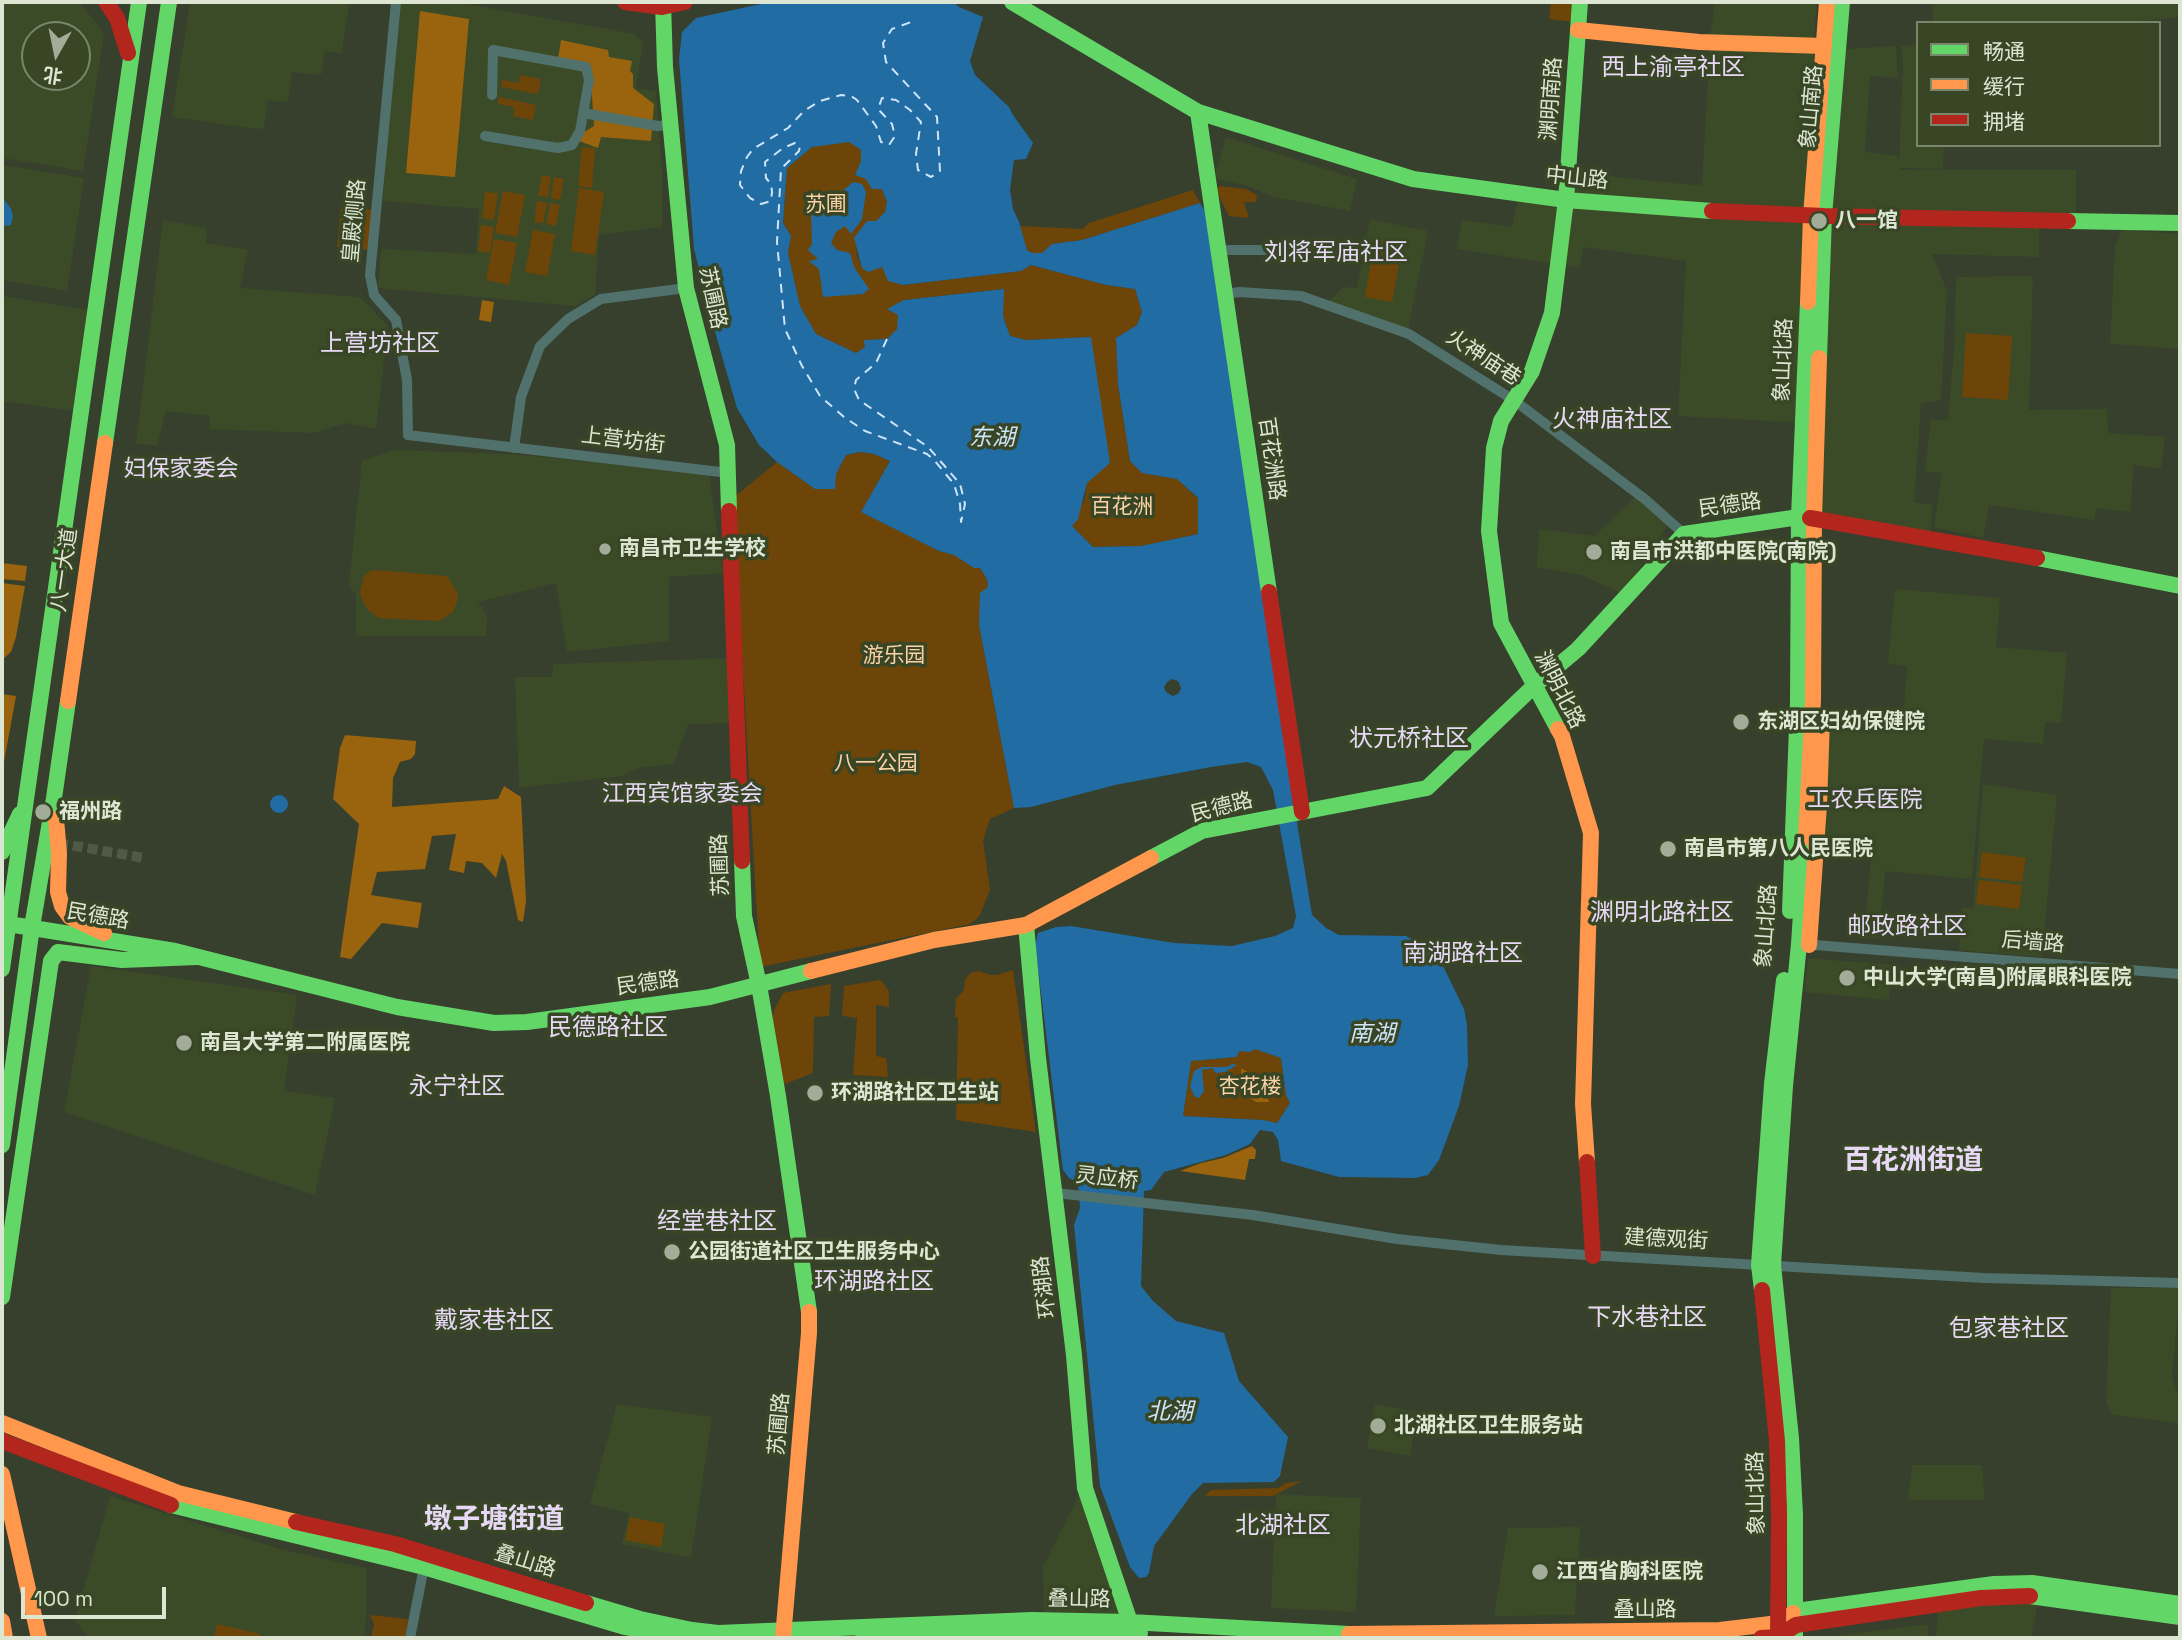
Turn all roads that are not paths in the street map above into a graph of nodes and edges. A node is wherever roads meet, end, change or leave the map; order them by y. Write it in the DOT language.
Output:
graph roads {
  1 [pos="106,2"];
  2 [pos="139,2"];
  3 [pos="169,2"];
  4 [pos="396,2"];
  5 [pos="625,2"];
  6 [pos="685,2"];
  7 [pos="1012,2"];
  8 [pos="1580,2"];
  9 [pos="1827,2"];
  10 [pos="1842,2"];
  11 [pos="663,5"];
  12 [pos="1577,30"];
  13 [pos="1824,46"];
  14 [pos="130,61"];
  15 [pos="492,95"];
  16 [pos="1198,112"];
  17 [pos="583,113"];
  18 [pos="670,125"];
  19 [pos="485,136"];
  20 [pos="1566,200"];
  21 [pos="1818,216"];
  22 [pos="2180,223"];
  23 [pos="1219,250"];
  24 [pos="1270,250"];
  25 [pos="686,288"];
  26 [pos="1225,294"];
  27 [pos="1515,401"];
  28 [pos="408,435"];
  29 [pos="514,448"];
  30 [pos="729,472"];
  31 [pos="1806,518"];
  32 [pos="1684,534"];
  33 [pos="2180,586"];
  34 [pos="1534,686"];
  35 [pos="1817,718"];
  36 [pos="1898,725"];
  37 [pos="54,798"];
  38 [pos="26,803"];
  39 [pos="1302,812"];
  40 [pos="2,852"];
  41 [pos="4,925"];
  42 [pos="1026,925"];
  43 [pos="32,927"];
  44 [pos="136,945"];
  45 [pos="1804,945"];
  46 [pos="197,957"];
  47 [pos="2,969"];
  48 [pos="2180,974"];
  49 [pos="759,985"];
  50 [pos="2,1145"];
  51 [pos="1056,1193"];
  52 [pos="1153,1204"];
  53 [pos="1592,1256"];
  54 [pos="1766,1265"];
  55 [pos="2180,1283"];
  56 [pos="2,1297"];
  57 [pos="2,1423"];
  58 [pos="2,1441"];
  59 [pos="2,1474"];
  60 [pos="395,1544"];
  61 [pos="424,1567"];
  62 [pos="2180,1604"];
  63 [pos="2180,1616"];
  64 [pos="2,1621"];
  65 [pos="1795,1625"];
  66 [pos="1131,1631"];
  67 [pos="1778,1632"];
  68 [pos="783,1634"];
  69 [pos="5,1638"];
  70 [pos="39,1638"];
  71 [pos="410,1638"];
  72 [pos="680,1638"];
  73 [pos="863,1638"];
  74 [pos="1231,1638"];
  75 [pos="1760,1638"];
  1 -- 14 [label="main road"];
  2 -- 14 [label="main road, 八一大道"];
  3 -- 37 [label="main road, 八一大道"];
  4 -- 28 [label="street, 皇殿侧路"];
  5 -- 11 [label="main road"];
  6 -- 11 [label="main road"];
  7 -- 16 [label="main road, 中山路"];
  8 -- 12 [label="main road, 渊明南路"];
  9 -- 13 [label="main road, 象山南路"];
  10 -- 21 [label="main road, 象山南路"];
  11 -- 18 [label="main road, 苏圃路"];
  12 -- 13 [label="main road"];
  12 -- 20 [label="main road, 渊明南路"];
  13 -- 21 [label="main road, 象山南路"];
  14 -- 38 [label="main road, 八一大道"];
  15 -- 17 [label="street"];
  16 -- 20 [label="main road, 中山路"];
  16 -- 23 [label="main road, 百花洲路"];
  17 -- 18 [label="street"];
  17 -- 19 [label="street"];
  18 -- 25 [label="main road, 苏圃路"];
  20 -- 21 [label="main road, 中山路"];
  20 -- 27 [label="main road, 渊明北路"];
  21 -- 22 [label="main road, 中山路"];
  21 -- 31 [label="main road, 象山北路"];
  23 -- 24 [label="street"];
  23 -- 26 [label="main road, 百花洲路"];
  25 -- 29 [label="street"];
  25 -- 30 [label="main road, 苏圃路"];
  26 -- 27 [label="street, 火神庙巷"];
  26 -- 39 [label="main road, 百花洲路"];
  27 -- 32 [label="street, 火神庙巷"];
  27 -- 34 [label="main road, 渊明北路"];
  28 -- 29 [label="street, 上营坊街"];
  29 -- 30 [label="street, 上营坊街"];
  30 -- 49 [label="main road, 苏圃路"];
  31 -- 32 [label="main road, 民德路"];
  31 -- 33 [label="main road, 民德路"];
  31 -- 35 [label="main road, 象山北路"];
  31 -- 54 [label="main road, 象山北路"];
  32 -- 34 [label="main road, 民德路"];
  34 -- 39 [label="main road, 民德路"];
  34 -- 53 [label="main road, 渊明北路"];
  35 -- 36 [label="street"];
  35 -- 45 [label="main road, 象山北路"];
  37 -- 43 [label="main road, 八一大道"];
  37 -- 44 [label="main road"];
  38 -- 40 [label="main road"];
  38 -- 41 [label="main road, 八一大道"];
  39 -- 42 [label="main road, 民德路"];
  41 -- 43 [label="main road, 民德路"];
  41 -- 47 [label="main road, 八一大道"];
  42 -- 49 [label="main road, 民德路"];
  42 -- 51 [label="main road, 环湖路"];
  43 -- 44 [label="main road, 民德路"];
  43 -- 50 [label="main road, 八一大道"];
  44 -- 46 [label="main road, 民德路"];
  45 -- 48 [label="street, 后墙路"];
  45 -- 54 [label="main road, 象山北路"];
  46 -- 49 [label="main road, 民德路"];
  46 -- 56 [label="main road"];
  49 -- 68 [label="main road, 苏圃路"];
  51 -- 52 [label="street, 灵应桥"];
  51 -- 66 [label="main road, 环湖路"];
  52 -- 53 [label="street, 建德观街"];
  53 -- 54 [label="street, 建德观街"];
  54 -- 55 [label="street, 建德观街"];
  54 -- 65 [label="main road, 象山北路"];
  54 -- 67 [label="main road, 象山北路"];
  57 -- 60 [label="main road, 叠山路"];
  58 -- 61 [label="main road, 叠山路"];
  59 -- 70 [label="main road"];
  60 -- 61 [label="street"];
  60 -- 68 [label="main road, 叠山路"];
  61 -- 71 [label="street"];
  61 -- 72 [label="main road, 叠山路"];
  62 -- 65 [label="main road, 叠山路"];
  63 -- 65 [label="main road, 叠山路"];
  64 -- 69 [label="main road"];
  65 -- 67 [label="main road, 叠山路"];
  66 -- 67 [label="main road, 叠山路"];
  66 -- 68 [label="main road, 叠山路"];
  66 -- 73 [label="main road, 叠山路"];
  66 -- 74 [label="main road, 叠山路"];
  67 -- 75 [label="main road"];
}
